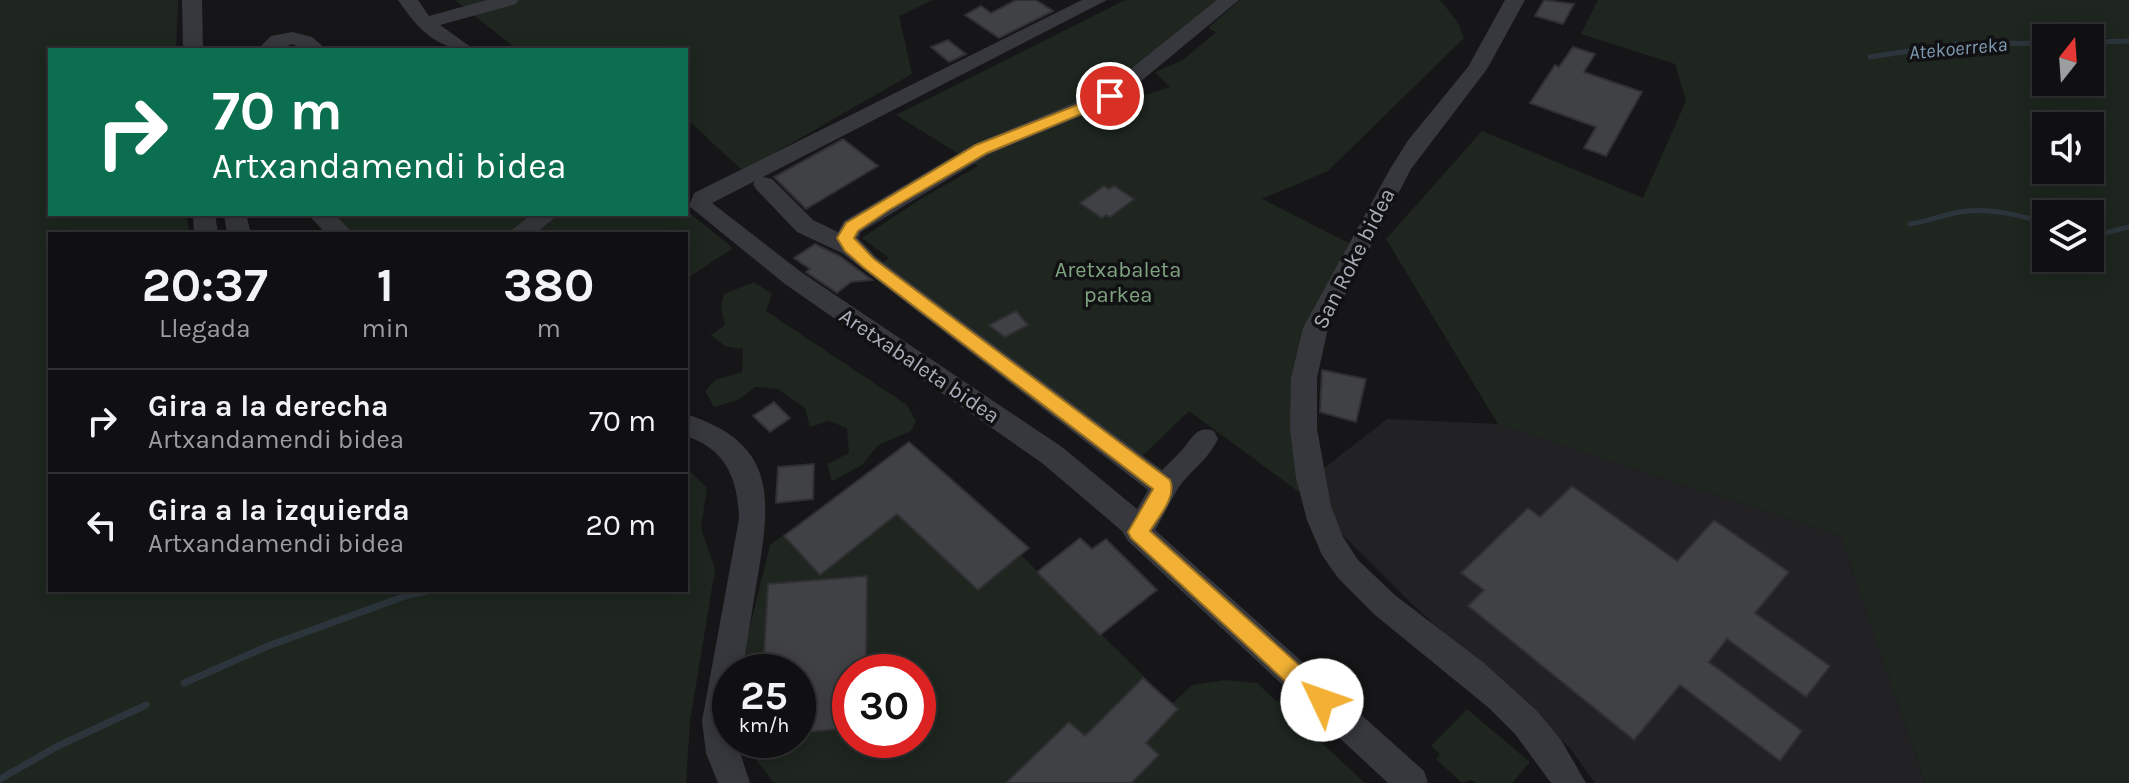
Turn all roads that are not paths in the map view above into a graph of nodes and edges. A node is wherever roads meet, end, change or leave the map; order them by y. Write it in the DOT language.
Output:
graph roads {
  1 [pos="192,0"];
  2 [pos="408,0"];
  3 [pos="509,0"];
  4 [pos="1097,0"];
  5 [pos="1229,0"];
  6 [pos="1515,0"];
  7 [pos="424,23"];
  8 [pos="193,48"];
  9 [pos="268,48"];
  10 [pos="315,48"];
  11 [pos="462,48"];
  12 [pos="764,184"];
  13 [pos="694,196"];
  14 [pos="321,216"];
  15 [pos="545,216"];
  16 [pos="340,232"];
  17 [pos="522,232"];
  18 [pos="850,247"];
  19 [pos="688,426"];
  20 [pos="1205,439"];
  21 [pos="1163,486"];
  22 [pos="1146,539"];
  23 [pos="734,783"];
  24 [pos="1412,783"];
  25 [pos="1570,783"];
  1 -- 8 [label="street"];
  2 -- 7 [label="street"];
  3 -- 7 [label="street"];
  4 -- 13 [label="street"];
  5 -- 18 [label="street"];
  6 -- 25 [label="street, San Roke bidea"];
  7 -- 11 [label="street"];
  9 -- 10 [label="street"];
  12 -- 18 [label="street"];
  13 -- 22 [label="street, Aretxabaleta bidea"];
  14 -- 16 [label="street"];
  15 -- 17 [label="street"];
  18 -- 21 [label="street"];
  19 -- 23 [label="street"];
  20 -- 21 [label="street"];
  21 -- 22 [label="street"];
  22 -- 24 [label="street"];
}
